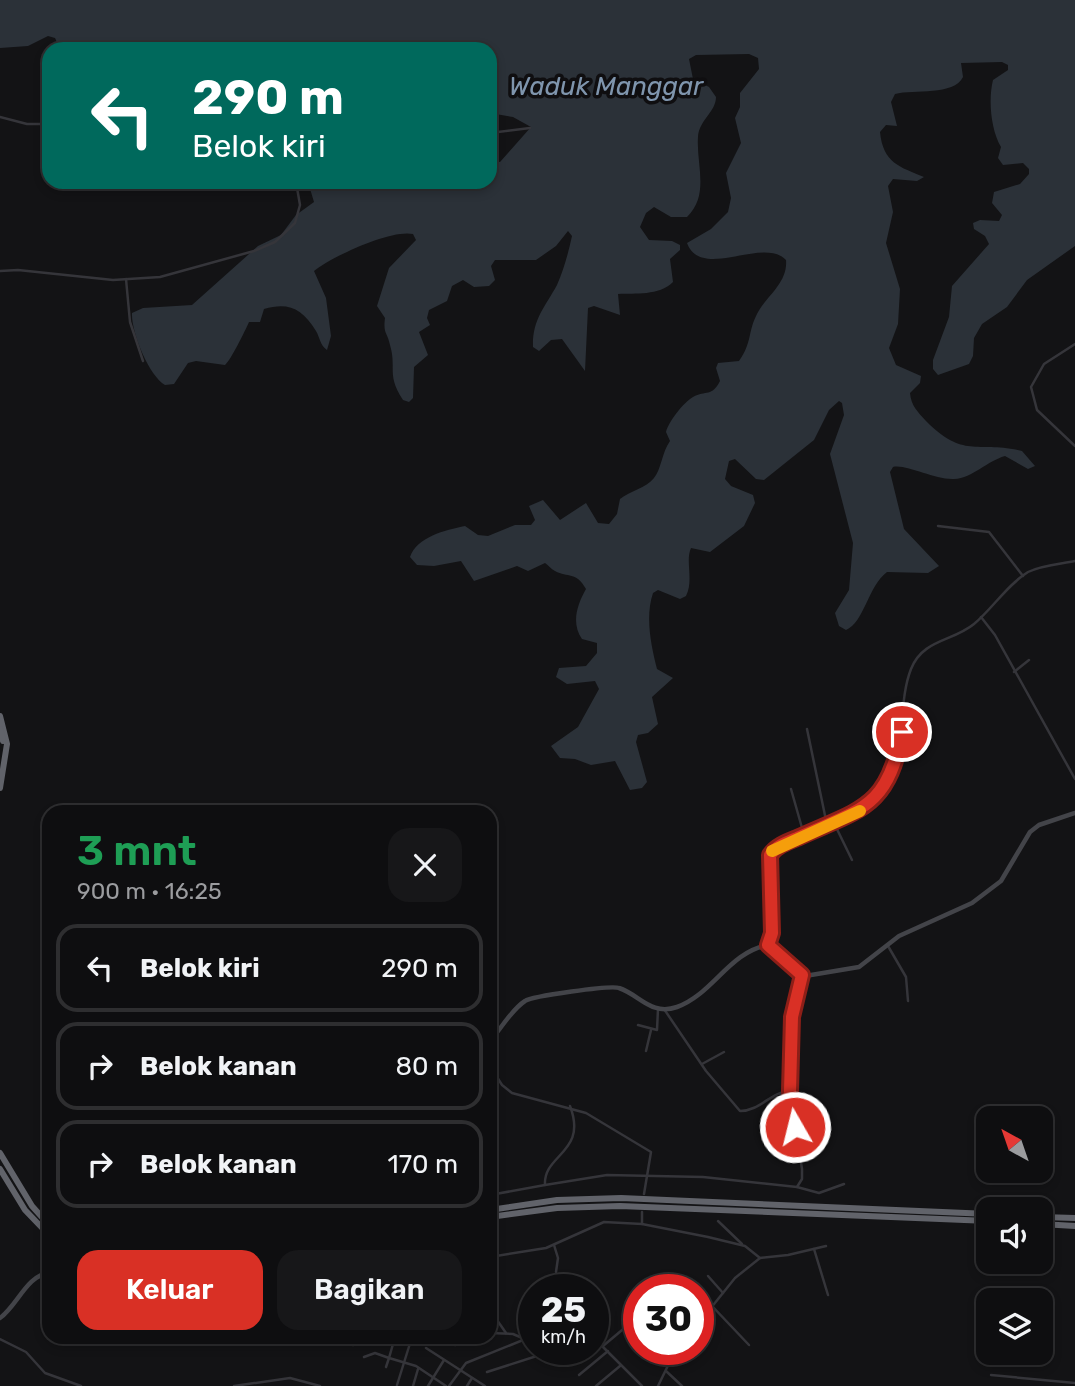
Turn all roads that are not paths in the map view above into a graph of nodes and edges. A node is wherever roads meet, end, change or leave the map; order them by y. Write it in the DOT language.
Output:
graph roads {
  1 [pos="0,117"];
  2 [pos="42,124"];
  3 [pos="530,128"];
  4 [pos="497,132"];
  5 [pos="298,189"];
  6 [pos="0,271"];
  7 [pos="126,279"];
  8 [pos="1075,344"];
  9 [pos="143,361"];
  10 [pos="1075,446"];
  11 [pos="939,526"];
  12 [pos="1075,561"];
  13 [pos="1023,576"];
  14 [pos="981,617"];
  15 [pos="1029,660"];
  16 [pos="1014,672"];
  17 [pos="0,716"];
  18 [pos="807,729"];
  19 [pos="0,730"];
  20 [pos="0,774"];
  21 [pos="1075,779"];
  22 [pos="0,788"];
  23 [pos="791,789"];
  24 [pos="1075,813"];
  25 [pos="834,823"];
  26 [pos="827,825"];
  27 [pos="804,835"];
  28 [pos="852,860"];
  29 [pos="768,945"];
  30 [pos="888,946"];
  31 [pos="802,975"];
  32 [pos="908,1002"];
  33 [pos="661,1009"];
  34 [pos="638,1025"];
  35 [pos="651,1030"];
  36 [pos="497,1033"];
  37 [pos="646,1051"];
  38 [pos="724,1052"];
  39 [pos="702,1064"];
  40 [pos="497,1077"];
  41 [pos="790,1091"];
  42 [pos="570,1106"];
  43 [pos="0,1153"];
  44 [pos="0,1170"];
  45 [pos="647,1178"];
  46 [pos="844,1184"];
  47 [pos="545,1185"];
  48 [pos="797,1187"];
  49 [pos="497,1194"];
  50 [pos="644,1194"];
  51 [pos="497,1209"];
  52 [pos="642,1212"];
  53 [pos="976,1213"];
  54 [pos="497,1216"];
  55 [pos="42,1217"];
  56 [pos="1053,1217"];
  57 [pos="1075,1218"];
  58 [pos="976,1220"];
  59 [pos="718,1221"];
  60 [pos="642,1224"];
  61 [pos="1053,1225"];
  62 [pos="1075,1226"];
  63 [pos="42,1228"];
  64 [pos="554,1245"];
  65 [pos="745,1246"];
  66 [pos="826,1246"];
  67 [pos="814,1249"];
  68 [pos="497,1256"];
  69 [pos="760,1258"];
  70 [pos="556,1272"];
  71 [pos="42,1276"];
  72 [pos="714,1283"];
  73 [pos="723,1293"];
  74 [pos="828,1295"];
  75 [pos="714,1304"];
  76 [pos="714,1308"];
  77 [pos="0,1318"];
  78 [pos="497,1320"];
  79 [pos="623,1329"];
  80 [pos="497,1333"];
  81 [pos="506,1333"];
  82 [pos="518,1336"];
  83 [pos="0,1339"];
  84 [pos="609,1341"];
  85 [pos="518,1342"];
  86 [pos="389,1344"];
  87 [pos="410,1344"];
  88 [pos="393,1345"];
  89 [pos="749,1345"];
  90 [pos="426,1348"];
  91 [pos="609,1352"];
  92 [pos="365,1357"];
  93 [pos="389,1358"];
  94 [pos="444,1360"];
  95 [pos="518,1362"];
  96 [pos="405,1363"];
  97 [pos="592,1365"];
  98 [pos="621,1365"];
  99 [pos="668,1365"];
  100 [pos="386,1367"];
  101 [pos="418,1368"];
  102 [pos="459,1369"];
  103 [pos="487,1371"];
  104 [pos="666,1371"];
  105 [pos="991,1375"];
  106 [pos="579,1376"];
  107 [pos="433,1378"];
  108 [pos="472,1378"];
  109 [pos="1075,1383"];
  110 [pos="397,1385"];
  111 [pos="81,1386"];
  112 [pos="234,1386"];
  113 [pos="320,1386"];
  114 [pos="413,1386"];
  115 [pos="428,1386"];
  116 [pos="447,1386"];
  117 [pos="467,1386"];
  118 [pos="485,1386"];
  119 [pos="596,1386"];
  120 [pos="642,1386"];
  121 [pos="658,1386"];
  122 [pos="682,1386"];
  1 -- 2 [label="street"];
  3 -- 4 [label="street"];
  5 -- 7 [label="street"];
  6 -- 7 [label="street"];
  7 -- 9 [label="street"];
  8 -- 10 [label="street"];
  11 -- 13 [label="street"];
  12 -- 13 [label="street"];
  13 -- 14 [label="street"];
  14 -- 16 [label="street"];
  14 -- 25 [label="street"];
  15 -- 16 [label="street"];
  16 -- 21 [label="street"];
  17 -- 22 [label="highway"];
  18 -- 26 [label="street"];
  19 -- 20 [label="highway"];
  23 -- 27 [label="street"];
  24 -- 30 [label="street"];
  25 -- 26 [label="street"];
  25 -- 28 [label="street"];
  26 -- 27 [label="street"];
  27 -- 29 [label="street"];
  29 -- 31 [label="street"];
  29 -- 33 [label="street"];
  30 -- 31 [label="street"];
  30 -- 32 [label="street"];
  31 -- 41 [label="street"];
  33 -- 35 [label="street"];
  33 -- 36 [label="street"];
  33 -- 39 [label="street"];
  34 -- 35 [label="street"];
  35 -- 37 [label="street"];
  38 -- 39 [label="street"];
  39 -- 41 [label="street"];
  40 -- 42 [label="street"];
  41 -- 48 [label="street"];
  42 -- 45 [label="street"];
  42 -- 47 [label="street"];
  43 -- 55 [label="highway"];
  44 -- 63 [label="highway"];
  45 -- 47 [label="street"];
  45 -- 48 [label="street"];
  45 -- 50 [label="street"];
  46 -- 48 [label="street"];
  47 -- 49 [label="street"];
  51 -- 53 [label="highway"];
  52 -- 60 [label="street"];
  54 -- 58 [label="highway"];
  56 -- 57 [label="highway"];
  59 -- 65 [label="street"];
  60 -- 64 [label="street"];
  60 -- 65 [label="street"];
  61 -- 62 [label="highway"];
  64 -- 68 [label="street"];
  64 -- 70 [label="street"];
  65 -- 69 [label="street"];
  66 -- 67 [label="street"];
  67 -- 69 [label="street"];
  67 -- 74 [label="street"];
  69 -- 73 [label="street"];
  71 -- 77 [label="street"];
  72 -- 73 [label="street"];
  73 -- 75 [label="street"];
  76 -- 89 [label="street"];
  78 -- 81 [label="street"];
  79 -- 84 [label="street"];
  80 -- 81 [label="street"];
  81 -- 82 [label="street"];
  83 -- 111 [label="street"];
  85 -- 102 [label="street"];
  86 -- 88 [label="street"];
  87 -- 96 [label="street"];
  88 -- 93 [label="street"];
  90 -- 94 [label="street"];
  91 -- 98 [label="street"];
  92 -- 93 [label="street"];
  93 -- 96 [label="street"];
  93 -- 100 [label="street"];
  94 -- 102 [label="street"];
  94 -- 107 [label="street"];
  95 -- 103 [label="street"];
  96 -- 101 [label="street"];
  96 -- 110 [label="street"];
  97 -- 106 [label="street"];
  98 -- 119 [label="street"];
  98 -- 120 [label="street"];
  99 -- 104 [label="street"];
  101 -- 107 [label="street"];
  101 -- 114 [label="street"];
  102 -- 108 [label="street"];
  102 -- 116 [label="street"];
  104 -- 121 [label="street"];
  104 -- 122 [label="street"];
  105 -- 109 [label="street"];
  107 -- 115 [label="street"];
  107 -- 116 [label="street"];
  108 -- 117 [label="street"];
  108 -- 118 [label="street"];
  112 -- 113 [label="street"];
}
